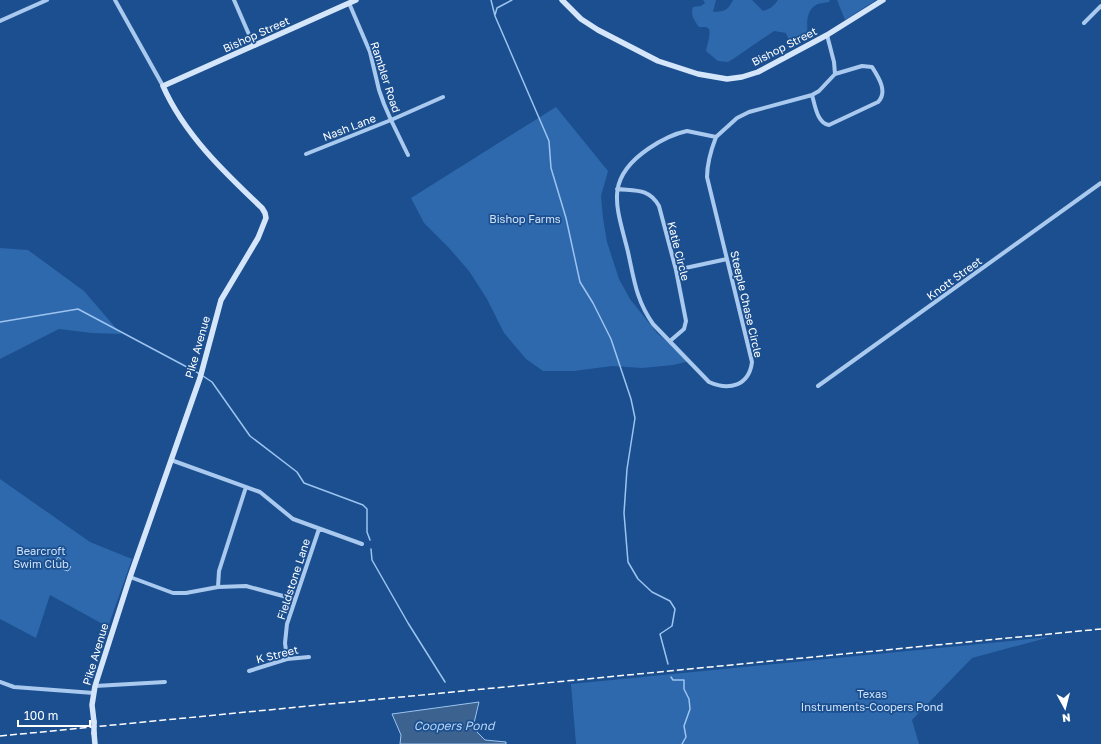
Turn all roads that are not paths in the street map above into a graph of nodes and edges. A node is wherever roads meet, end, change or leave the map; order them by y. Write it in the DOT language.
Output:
graph roads {
  1 [pos="47,0"];
  2 [pos="115,0"];
  3 [pos="234,0"];
  4 [pos="356,0"];
  5 [pos="562,0"];
  6 [pos="882,0"];
  7 [pos="349,3"];
  8 [pos="1101,6"];
  9 [pos="0,22"];
  10 [pos="1084,23"];
  11 [pos="827,35"];
  12 [pos="254,46"];
  13 [pos="835,74"];
  14 [pos="163,86"];
  15 [pos="812,95"];
  16 [pos="443,97"];
  17 [pos="391,120"];
  18 [pos="716,137"];
  19 [pos="306,154"];
  20 [pos="408,155"];
  21 [pos="1101,183"];
  22 [pos="617,190"];
  23 [pos="727,259"];
  24 [pos="676,270"];
  25 [pos="670,341"];
  26 [pos="818,386"];
  27 [pos="171,460"];
  28 [pos="246,487"];
  29 [pos="319,529"];
  30 [pos="362,544"];
  31 [pos="130,577"];
  32 [pos="218,587"];
  33 [pos="294,599"];
  34 [pos="309,656"];
  35 [pos="287,659"];
  36 [pos="249,671"];
  37 [pos="0,682"];
  38 [pos="165,682"];
  39 [pos="95,686"];
  40 [pos="94,693"];
  41 [pos="95,744"];
  1 -- 9 [label="street"];
  2 -- 14 [label="street, Pike Avenue"];
  3 -- 12 [label="street"];
  4 -- 7 [label="street, Bishop Street"];
  5 -- 11 [label="street, Bishop Street"];
  6 -- 11 [label="street, Bishop Street"];
  7 -- 12 [label="street, Bishop Street"];
  7 -- 17 [label="street, Rambler Road"];
  8 -- 10 [label="street"];
  11 -- 13 [label="street"];
  12 -- 14 [label="street, Bishop Street"];
  13 -- 15 [label="street"];
  13 -- 15 [label="street"];
  14 -- 27 [label="street, Pike Avenue"];
  15 -- 18 [label="street"];
  16 -- 17 [label="street, Nash Lane"];
  17 -- 19 [label="street, Nash Lane"];
  17 -- 20 [label="street, Rambler Road"];
  18 -- 22 [label="street, Steeple Chase Circle"];
  18 -- 23 [label="street, Steeple Chase Circle"];
  21 -- 26 [label="street, Knott Street"];
  22 -- 24 [label="street, Katie Circle"];
  22 -- 25 [label="street, Steeple Chase Circle"];
  23 -- 24 [label="street"];
  23 -- 25 [label="street, Steeple Chase Circle"];
  24 -- 25 [label="street, Katie Circle"];
  27 -- 28 [label="street"];
  27 -- 31 [label="street, Pike Avenue"];
  28 -- 29 [label="street"];
  28 -- 32 [label="street"];
  29 -- 30 [label="street"];
  29 -- 33 [label="street, Fieldstone Lane"];
  31 -- 32 [label="street"];
  31 -- 39 [label="street, Pike Avenue"];
  32 -- 33 [label="street"];
  33 -- 35 [label="street, Fieldstone Lane"];
  34 -- 35 [label="street, K Street"];
  35 -- 36 [label="street, K Street"];
  37 -- 40 [label="street"];
  38 -- 39 [label="street"];
  39 -- 40 [label="street, Pike Avenue"];
  40 -- 41 [label="street, Pike Avenue, bridge"];
}
